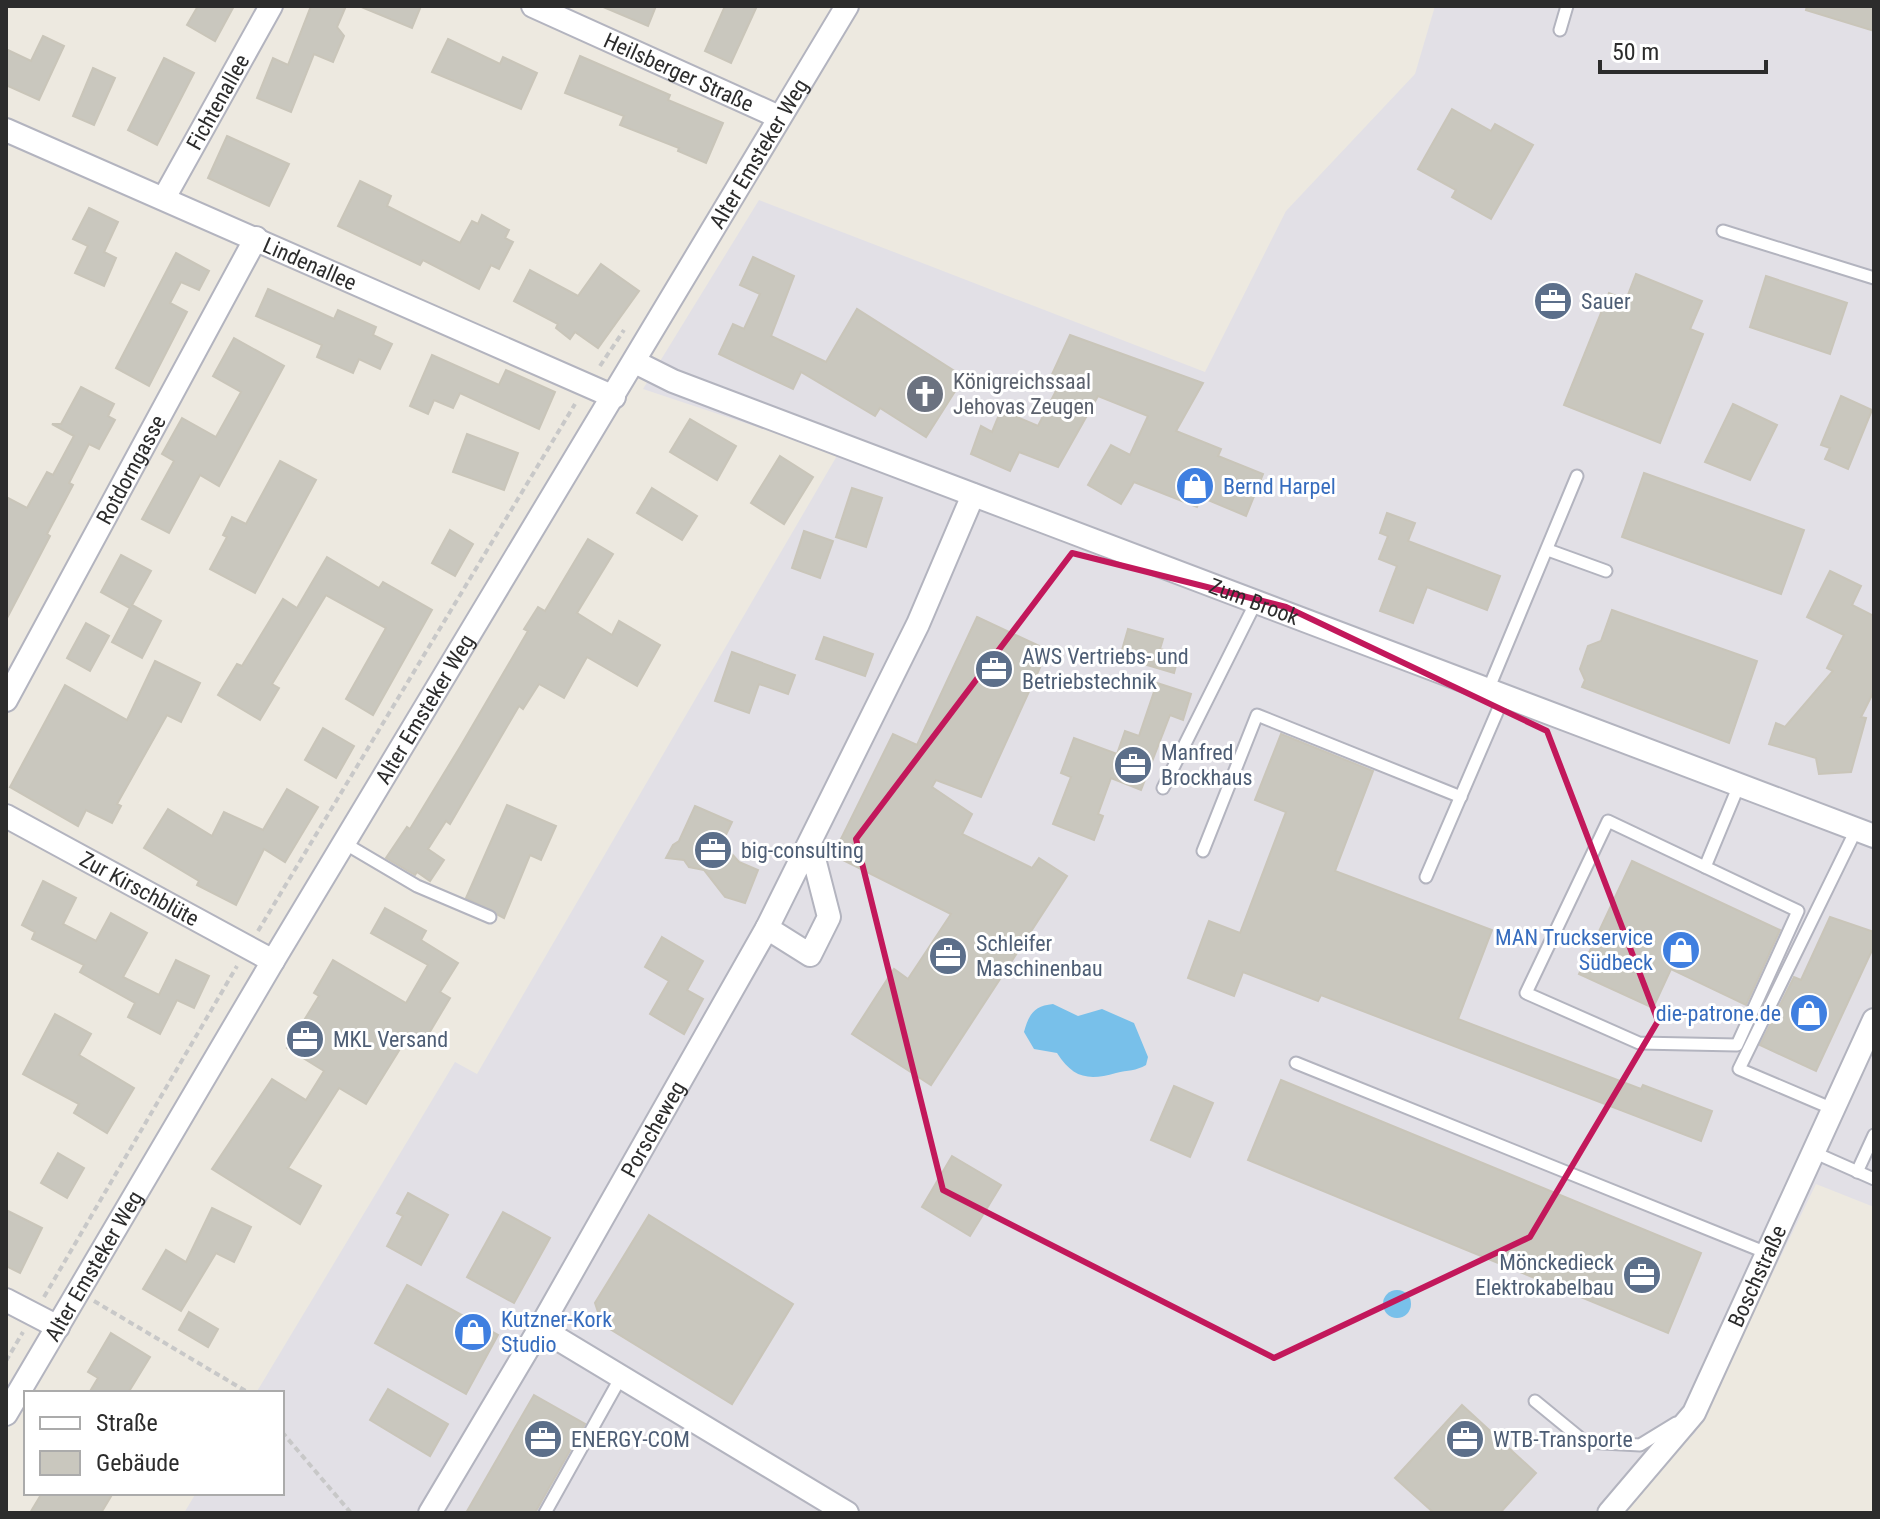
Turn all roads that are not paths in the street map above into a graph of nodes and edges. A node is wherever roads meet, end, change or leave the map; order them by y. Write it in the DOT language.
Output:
graph roads {
  1 [pos="271,6"];
  2 [pos="533,6"];
  3 [pos="847,6"];
  4 [pos="1567,6"];
  5 [pos="1560,30"];
  6 [pos="779,117"];
  7 [pos="6,130"];
  8 [pos="164,198"];
  9 [pos="1723,231"];
  10 [pos="256,238"];
  11 [pos="1874,278"];
  12 [pos="635,362"];
  13 [pos="614,397"];
  14 [pos="1577,476"];
  15 [pos="973,495"];
  16 [pos="1548,550"];
  17 [pos="1606,571"];
  18 [pos="1256,602"];
  19 [pos="1496,693"];
  20 [pos="6,700"];
  21 [pos="1739,785"];
  22 [pos="1163,788"];
  23 [pos="1461,797"];
  24 [pos="6,816"];
  25 [pos="1865,833"];
  26 [pos="344,843"];
  27 [pos="810,843"];
  28 [pos="1203,851"];
  29 [pos="1705,867"];
  30 [pos="1426,877"];
  31 [pos="490,917"];
  32 [pos="767,928"];
  33 [pos="273,961"];
  34 [pos="1874,1020"];
  35 [pos="1296,1063"];
  36 [pos="1833,1109"];
  37 [pos="1874,1135"];
  38 [pos="1813,1152"];
  39 [pos="1857,1172"];
  40 [pos="1874,1179"];
  41 [pos="1767,1253"];
  42 [pos="6,1300"];
  43 [pos="58,1327"];
  44 [pos="540,1328"];
  45 [pos="621,1377"];
  46 [pos="1535,1401"];
  47 [pos="1694,1413"];
  48 [pos="6,1414"];
  49 [pos="432,1513"];
  50 [pos="545,1513"];
  51 [pos="847,1513"];
  52 [pos="1609,1513"];
  1 -- 8 [label="street, Fichtenallee"];
  2 -- 6 [label="street, Heilsberger Straße"];
  3 -- 6 [label="street, Alter Emsteker Weg"];
  4 -- 5 [label="lane"];
  6 -- 12 [label="street, Alter Emsteker Weg"];
  7 -- 8 [label="street, Lindenallee"];
  8 -- 10 [label="street, Lindenallee"];
  9 -- 11 [label="lane"];
  10 -- 13 [label="street, Lindenallee"];
  10 -- 20 [label="street, Rotdorngasse"];
  12 -- 13 [label="street, Alter Emsteker Weg"];
  12 -- 15 [label="street, Zum Brook"];
  13 -- 26 [label="street, Alter Emsteker Weg"];
  14 -- 16 [label="lane"];
  15 -- 18 [label="street, Zum Brook"];
  15 -- 27 [label="street, Porscheweg"];
  16 -- 17 [label="lane"];
  16 -- 19 [label="lane"];
  18 -- 19 [label="street, Zum Brook"];
  18 -- 22 [label="lane"];
  19 -- 21 [label="street, Zum Brook"];
  19 -- 23 [label="lane"];
  21 -- 25 [label="street, Zum Brook"];
  21 -- 29 [label="lane"];
  23 -- 28 [label="lane"];
  23 -- 30 [label="lane"];
  24 -- 33 [label="street, Zur Kirschblüte"];
  25 -- 36 [label="lane"];
  26 -- 31 [label="lane"];
  26 -- 33 [label="street, Alter Emsteker Weg"];
  27 -- 32 [label="street, Porscheweg"];
  27 -- 32 [label="street"];
  29 -- 29 [label="lane"];
  32 -- 44 [label="street, Porscheweg"];
  33 -- 43 [label="street, Alter Emsteker Weg"];
  34 -- 36 [label="street, Boschstraße"];
  35 -- 41 [label="lane"];
  36 -- 38 [label="street, Boschstraße"];
  37 -- 39 [label="lane"];
  38 -- 39 [label="lane"];
  38 -- 41 [label="street, Boschstraße"];
  39 -- 40 [label="lane"];
  41 -- 47 [label="street, Boschstraße"];
  42 -- 43 [label="street"];
  43 -- 48 [label="street, Alter Emsteker Weg"];
  44 -- 45 [label="street"];
  44 -- 49 [label="street, Porscheweg"];
  45 -- 50 [label="lane"];
  45 -- 51 [label="street"];
  46 -- 47 [label="lane"];
  47 -- 52 [label="street, Boschstraße"];
}
